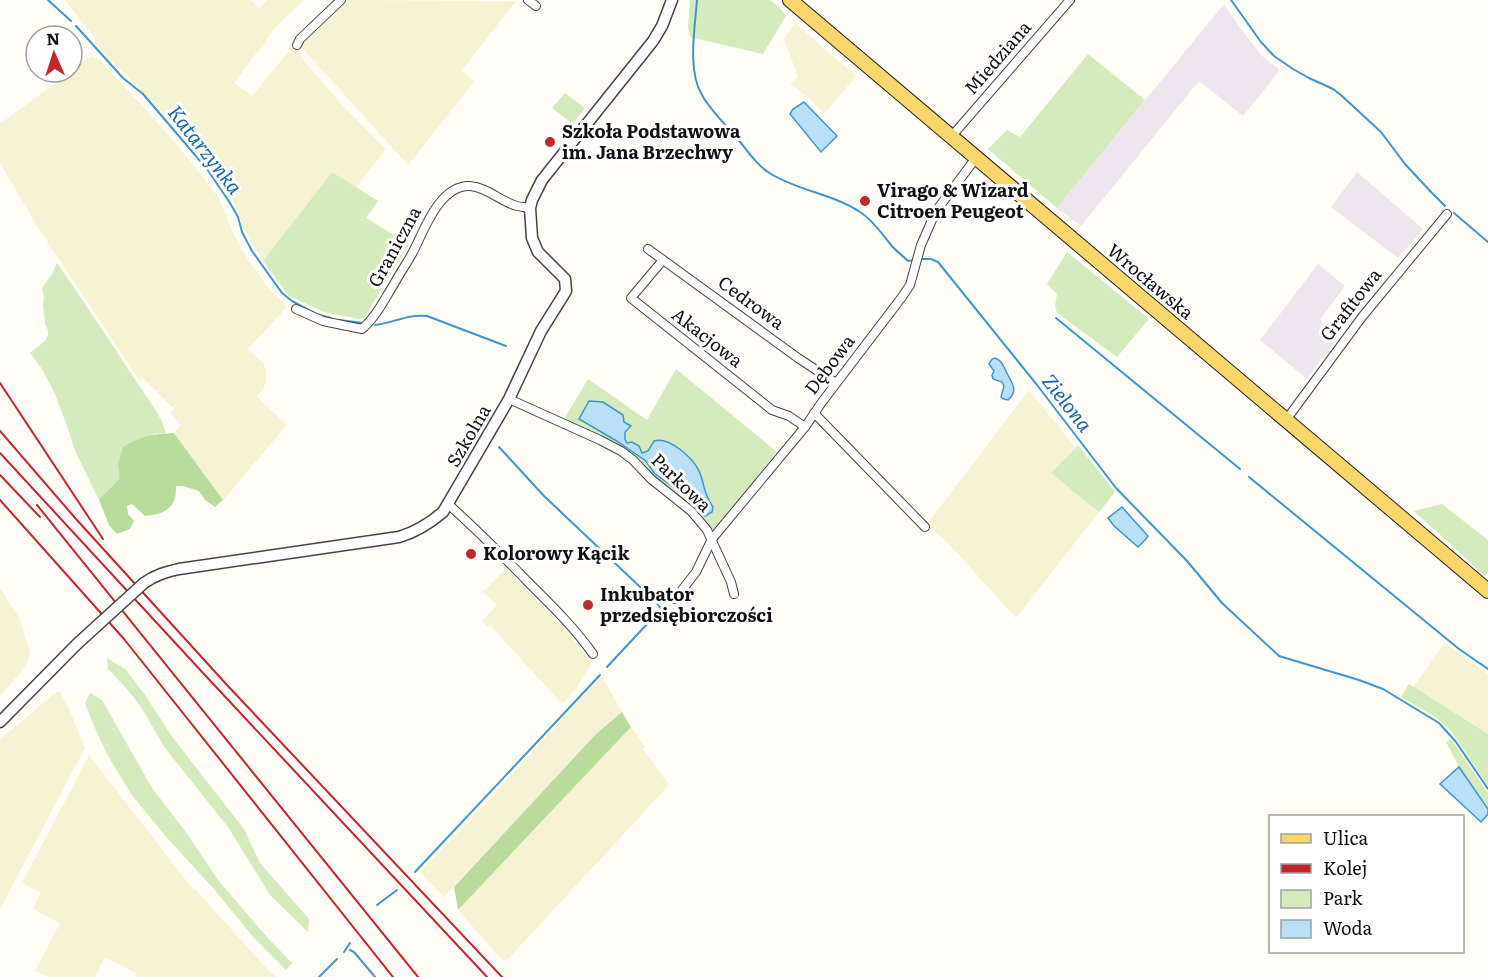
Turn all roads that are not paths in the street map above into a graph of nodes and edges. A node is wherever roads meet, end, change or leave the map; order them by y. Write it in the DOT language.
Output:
graph roads {
  1 [pos="341,0"];
  2 [pos="528,0"];
  3 [pos="672,0"];
  4 [pos="790,0"];
  5 [pos="1070,0"];
  6 [pos="536,6"];
  7 [pos="297,45"];
  8 [pos="951,137"];
  9 [pos="976,158"];
  10 [pos="530,208"];
  11 [pos="1447,214"];
  12 [pos="648,249"];
  13 [pos="663,260"];
  14 [pos="296,309"];
  15 [pos="836,383"];
  16 [pos="509,399"];
  17 [pos="814,413"];
  18 [pos="1286,420"];
  19 [pos="805,427"];
  20 [pos="448,504"];
  21 [pos="925,527"];
  22 [pos="712,539"];
  23 [pos="1488,591"];
  24 [pos="734,594"];
  25 [pos="675,599"];
  26 [pos="593,654"];
  27 [pos="0,722"];
  1 -- 7 [label="street"];
  2 -- 6 [label="street"];
  3 -- 10 [label="street, Szkolna"];
  4 -- 8 [label="main road, Wrocławska"];
  5 -- 8 [label="street, Miedziana"];
  8 -- 9 [label="main road, Wrocławska"];
  9 -- 15 [label="street, Dębowa"];
  9 -- 18 [label="main road, Wrocławska"];
  10 -- 14 [label="street, Graniczna"];
  10 -- 16 [label="street, Szkolna"];
  11 -- 18 [label="street, Grafitowa"];
  12 -- 13 [label="street, Cedrowa"];
  13 -- 15 [label="street, Cedrowa"];
  13 -- 19 [label="street, Akacjowa"];
  15 -- 17 [label="street, Dębowa"];
  16 -- 20 [label="street, Szkolna"];
  16 -- 22 [label="street, Parkowa"];
  17 -- 19 [label="street, Parkowa"];
  17 -- 21 [label="street, Dębowa"];
  18 -- 23 [label="main road, Wrocławska"];
  19 -- 22 [label="street, Parkowa"];
  20 -- 26 [label="street"];
  20 -- 27 [label="street, Szkolna, bridge"];
  22 -- 24 [label="street"];
  22 -- 25 [label="street"];
}
